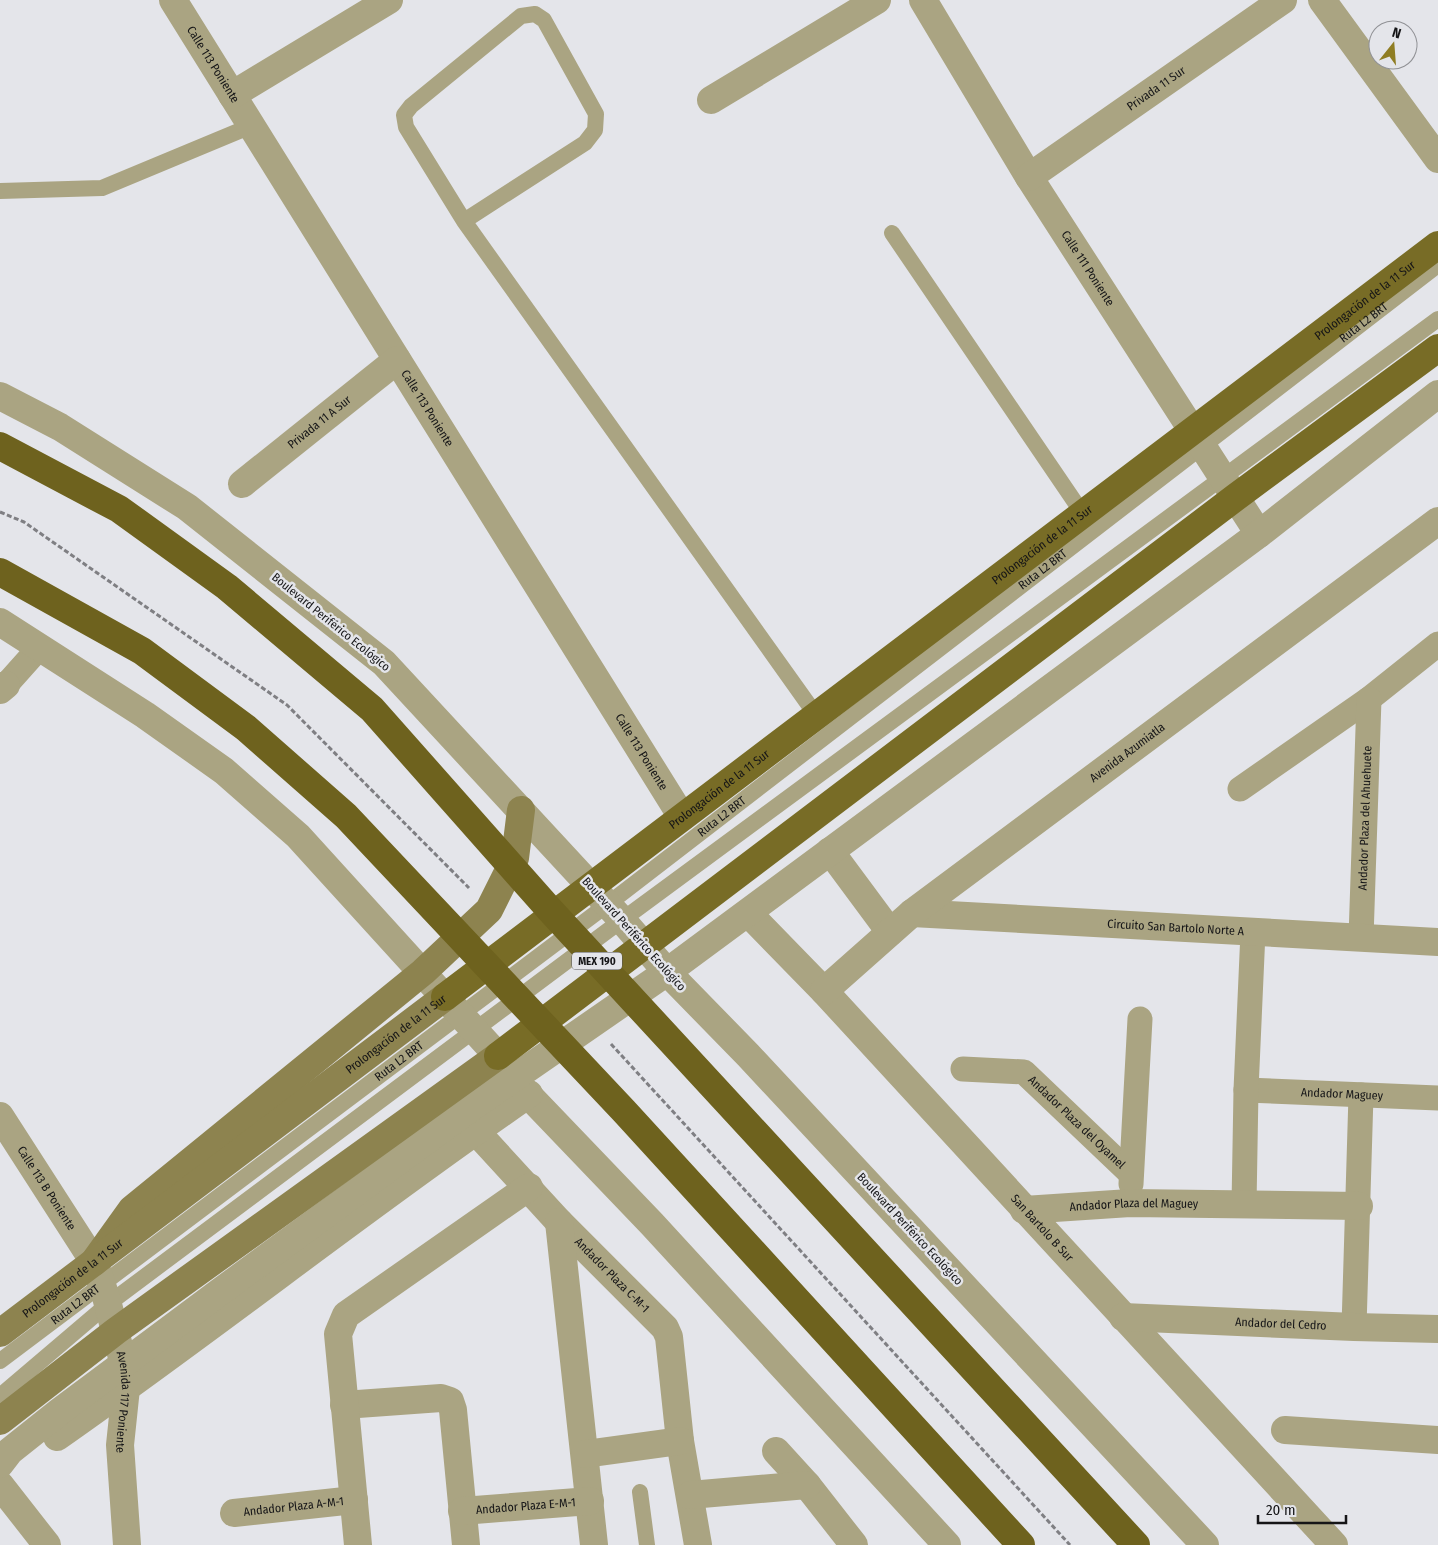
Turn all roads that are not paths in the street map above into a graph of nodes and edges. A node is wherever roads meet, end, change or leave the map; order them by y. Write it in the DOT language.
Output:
graph roads {
  1 [pos="173,0"];
  2 [pos="389,0"];
  3 [pos="877,0"];
  4 [pos="923,0"];
  5 [pos="1284,0"];
  6 [pos="1322,0"];
  7 [pos="232,96"];
  8 [pos="711,100"];
  9 [pos="252,126"];
  10 [pos="1438,158"];
  11 [pos="1030,177"];
  12 [pos="0,191"];
  13 [pos="464,221"];
  14 [pos="892,233"];
  15 [pos="1438,245"];
  16 [pos="1438,265"];
  17 [pos="1438,319"];
  18 [pos="1438,348"];
  19 [pos="397,360"];
  20 [pos="1438,394"];
  21 [pos="0,396"];
  22 [pos="1197,438"];
  23 [pos="0,446"];
  24 [pos="242,484"];
  25 [pos="1230,488"];
  26 [pos="1083,514"];
  27 [pos="1438,521"];
  28 [pos="1259,534"];
  29 [pos="0,572"];
  30 [pos="0,622"];
  31 [pos="1438,644"];
  32 [pos="39,648"];
  33 [pos="3,687"];
  34 [pos="1369,699"];
  35 [pos="816,715"];
  36 [pos="1240,789"];
  37 [pos="521,810"];
  38 [pos="682,816"];
  39 [pos="830,851"];
  40 [pos="607,903"];
  41 [pos="748,913"];
  42 [pos="912,913"];
  43 [pos="890,932"];
  44 [pos="1253,932"];
  45 [pos="1361,938"];
  46 [pos="1438,942"];
  47 [pos="644,945"];
  48 [pos="423,972"];
  49 [pos="667,972"];
  50 [pos="824,991"];
  51 [pos="460,1014"];
  52 [pos="1140,1019"];
  53 [pos="498,1056"];
  54 [pos="962,1069"];
  55 [pos="521,1086"];
  56 [pos="1246,1090"];
  57 [pos="1362,1095"];
  58 [pos="1438,1098"];
  59 [pos="0,1116"];
  60 [pos="482,1138"];
  61 [pos="1131,1174"];
  62 [pos="529,1187"];
  63 [pos="1130,1203"];
  64 [pos="1244,1205"];
  65 [pos="1359,1206"];
  66 [pos="1024,1210"];
  67 [pos="559,1222"];
  68 [pos="102,1284"];
  69 [pos="1123,1317"];
  70 [pos="1354,1327"];
  71 [pos="1438,1329"];
  72 [pos="116,1331"];
  73 [pos="0,1333"];
  74 [pos="0,1361"];
  75 [pos="125,1377"];
  76 [pos="0,1396"];
  77 [pos="344,1405"];
  78 [pos="0,1421"];
  79 [pos="1285,1430"];
  80 [pos="680,1440"];
  81 [pos="1438,1440"];
  82 [pos="776,1452"];
  83 [pos="585,1454"];
  84 [pos="0,1464"];
  85 [pos="0,1476"];
  86 [pos="0,1485"];
  87 [pos="807,1485"];
  88 [pos="640,1492"];
  89 [pos="690,1495"];
  90 [pos="354,1500"];
  91 [pos="590,1501"];
  92 [pos="462,1511"];
  93 [pos="234,1513"];
  94 [pos="46,1545"];
  95 [pos="127,1545"];
  96 [pos="358,1545"];
  97 [pos="466,1545"];
  98 [pos="594,1545"];
  99 [pos="647,1545"];
  100 [pos="698,1545"];
  101 [pos="854,1545"];
  102 [pos="947,1545"];
  103 [pos="1021,1545"];
  104 [pos="1136,1545"];
  105 [pos="1205,1545"];
  106 [pos="1334,1545"];
  1 -- 7 [label="street, Calle 113 Poniente"];
  2 -- 7 [label="street"];
  3 -- 8 [label="street"];
  4 -- 11 [label="street, Calle 111 Poniente"];
  5 -- 11 [label="street, Privada 11 Sur"];
  6 -- 10 [label="street"];
  7 -- 9 [label="street, Calle 113 Poniente"];
  9 -- 12 [label="lane"];
  9 -- 19 [label="street, Calle 113 Poniente"];
  11 -- 22 [label="street, Calle 111 Poniente"];
  13 -- 13 [label="lane"];
  13 -- 35 [label="lane"];
  14 -- 26 [label="lane"];
  15 -- 22 [label="main road, Prolongación de la 11 Sur"];
  16 -- 22 [label="lane, Ruta L2 BRT"];
  17 -- 25 [label="lane, Ruta L2 BRT"];
  18 -- 25 [label="main road"];
  19 -- 24 [label="street, Privada 11 A Sur"];
  19 -- 38 [label="street, Calle 113 Poniente"];
  20 -- 28 [label="street"];
  21 -- 37 [label="street, Boulevard Periférico Ecológico"];
  22 -- 25 [label="street, Calle 111 Poniente"];
  22 -- 26 [label="main road, Prolongación de la 11 Sur"];
  22 -- 40 [label="lane, Ruta L2 BRT"];
  23 -- 104 [label="highway, MEX 190"];
  25 -- 28 [label="street, Calle 111 Poniente"];
  25 -- 40 [label="lane, Ruta L2 BRT"];
  25 -- 47 [label="main road"];
  26 -- 35 [label="main road, Prolongación de la 11 Sur"];
  27 -- 42 [label="street, Avenida Azumiatla"];
  28 -- 39 [label="street"];
  29 -- 103 [label="highway"];
  30 -- 32 [label="street"];
  31 -- 34 [label="street"];
  32 -- 33 [label="street"];
  32 -- 48 [label="street"];
  34 -- 36 [label="street"];
  34 -- 45 [label="street, Andador Plaza del Ahuehuete"];
  35 -- 38 [label="main road, Prolongación de la 11 Sur"];
  37 -- 40 [label="street, Boulevard Periférico Ecológico"];
  37 -- 48 [label="main road"];
  38 -- 40 [label="main road, Prolongación de la 11 Sur"];
  39 -- 41 [label="street"];
  39 -- 43 [label="street"];
  40 -- 47 [label="street, Boulevard Periférico Ecológico"];
  40 -- 51 [label="main road, Prolongación de la 11 Sur"];
  40 -- 51 [label="lane, Ruta L2 BRT"];
  41 -- 49 [label="street"];
  41 -- 50 [label="street, San Bartolo B Sur"];
  42 -- 43 [label="street, Avenida Azumiatla"];
  42 -- 44 [label="street, Circuito San Bartolo Norte A"];
  43 -- 50 [label="street, Avenida Azumiatla"];
  44 -- 45 [label="street, Circuito San Bartolo Norte A"];
  44 -- 56 [label="street"];
  45 -- 46 [label="street, Circuito San Bartolo Norte A"];
  47 -- 49 [label="street, Boulevard Periférico Ecológico"];
  47 -- 53 [label="main road"];
  48 -- 51 [label="street"];
  48 -- 68 [label="main road"];
  49 -- 55 [label="street"];
  49 -- 105 [label="street, Boulevard Periférico Ecológico"];
  50 -- 66 [label="street, San Bartolo B Sur"];
  51 -- 53 [label="street"];
  51 -- 68 [label="main road, Prolongación de la 11 Sur"];
  51 -- 68 [label="lane, Ruta L2 BRT"];
  52 -- 61 [label="street"];
  53 -- 55 [label="street"];
  53 -- 72 [label="main road"];
  54 -- 61 [label="street, Andador Plaza del Oyamel"];
  55 -- 75 [label="street"];
  55 -- 102 [label="street"];
  56 -- 57 [label="street, Andador Maguey"];
  56 -- 64 [label="street"];
  57 -- 58 [label="street, Andador Maguey"];
  57 -- 65 [label="street"];
  59 -- 68 [label="street, Calle 113 B Poniente"];
  60 -- 62 [label="street, Andador Plaza C-M-1"];
  61 -- 63 [label="street"];
  62 -- 67 [label="street, Andador Plaza C-M-1"];
  62 -- 77 [label="street"];
  63 -- 64 [label="street, Andador Plaza del Maguey"];
  63 -- 66 [label="street, Andador Plaza del Maguey"];
  64 -- 65 [label="street, Andador Plaza del Maguey"];
  65 -- 70 [label="street"];
  66 -- 69 [label="street, San Bartolo B Sur"];
  67 -- 80 [label="street, Andador Plaza C-M-1"];
  67 -- 83 [label="street"];
  68 -- 72 [label="street, Avenida 117 Poniente"];
  68 -- 73 [label="main road, Prolongación de la 11 Sur"];
  68 -- 74 [label="lane, Ruta L2 BRT"];
  68 -- 76 [label="lane, Ruta L2 BRT"];
  69 -- 70 [label="street, Andador del Cedro"];
  69 -- 106 [label="street, San Bartolo B Sur"];
  70 -- 71 [label="street, Andador del Cedro"];
  72 -- 75 [label="street, Avenida 117 Poniente"];
  72 -- 78 [label="main road"];
  75 -- 84 [label="street"];
  75 -- 85 [label="street"];
  75 -- 95 [label="street, Avenida 117 Poniente"];
  77 -- 90 [label="street"];
  77 -- 92 [label="street"];
  79 -- 81 [label="street"];
  80 -- 83 [label="street"];
  80 -- 89 [label="street, Andador Plaza C-M-1"];
  82 -- 87 [label="street"];
  83 -- 91 [label="street"];
  86 -- 94 [label="street"];
  87 -- 89 [label="street"];
  87 -- 101 [label="street"];
  88 -- 99 [label="lane"];
  89 -- 100 [label="street, Andador Plaza C-M-1"];
  90 -- 93 [label="street, Andador Plaza A-M-1"];
  90 -- 96 [label="street"];
  91 -- 92 [label="street, Andador Plaza E-M-1"];
  91 -- 98 [label="street"];
  92 -- 97 [label="street"];
}
